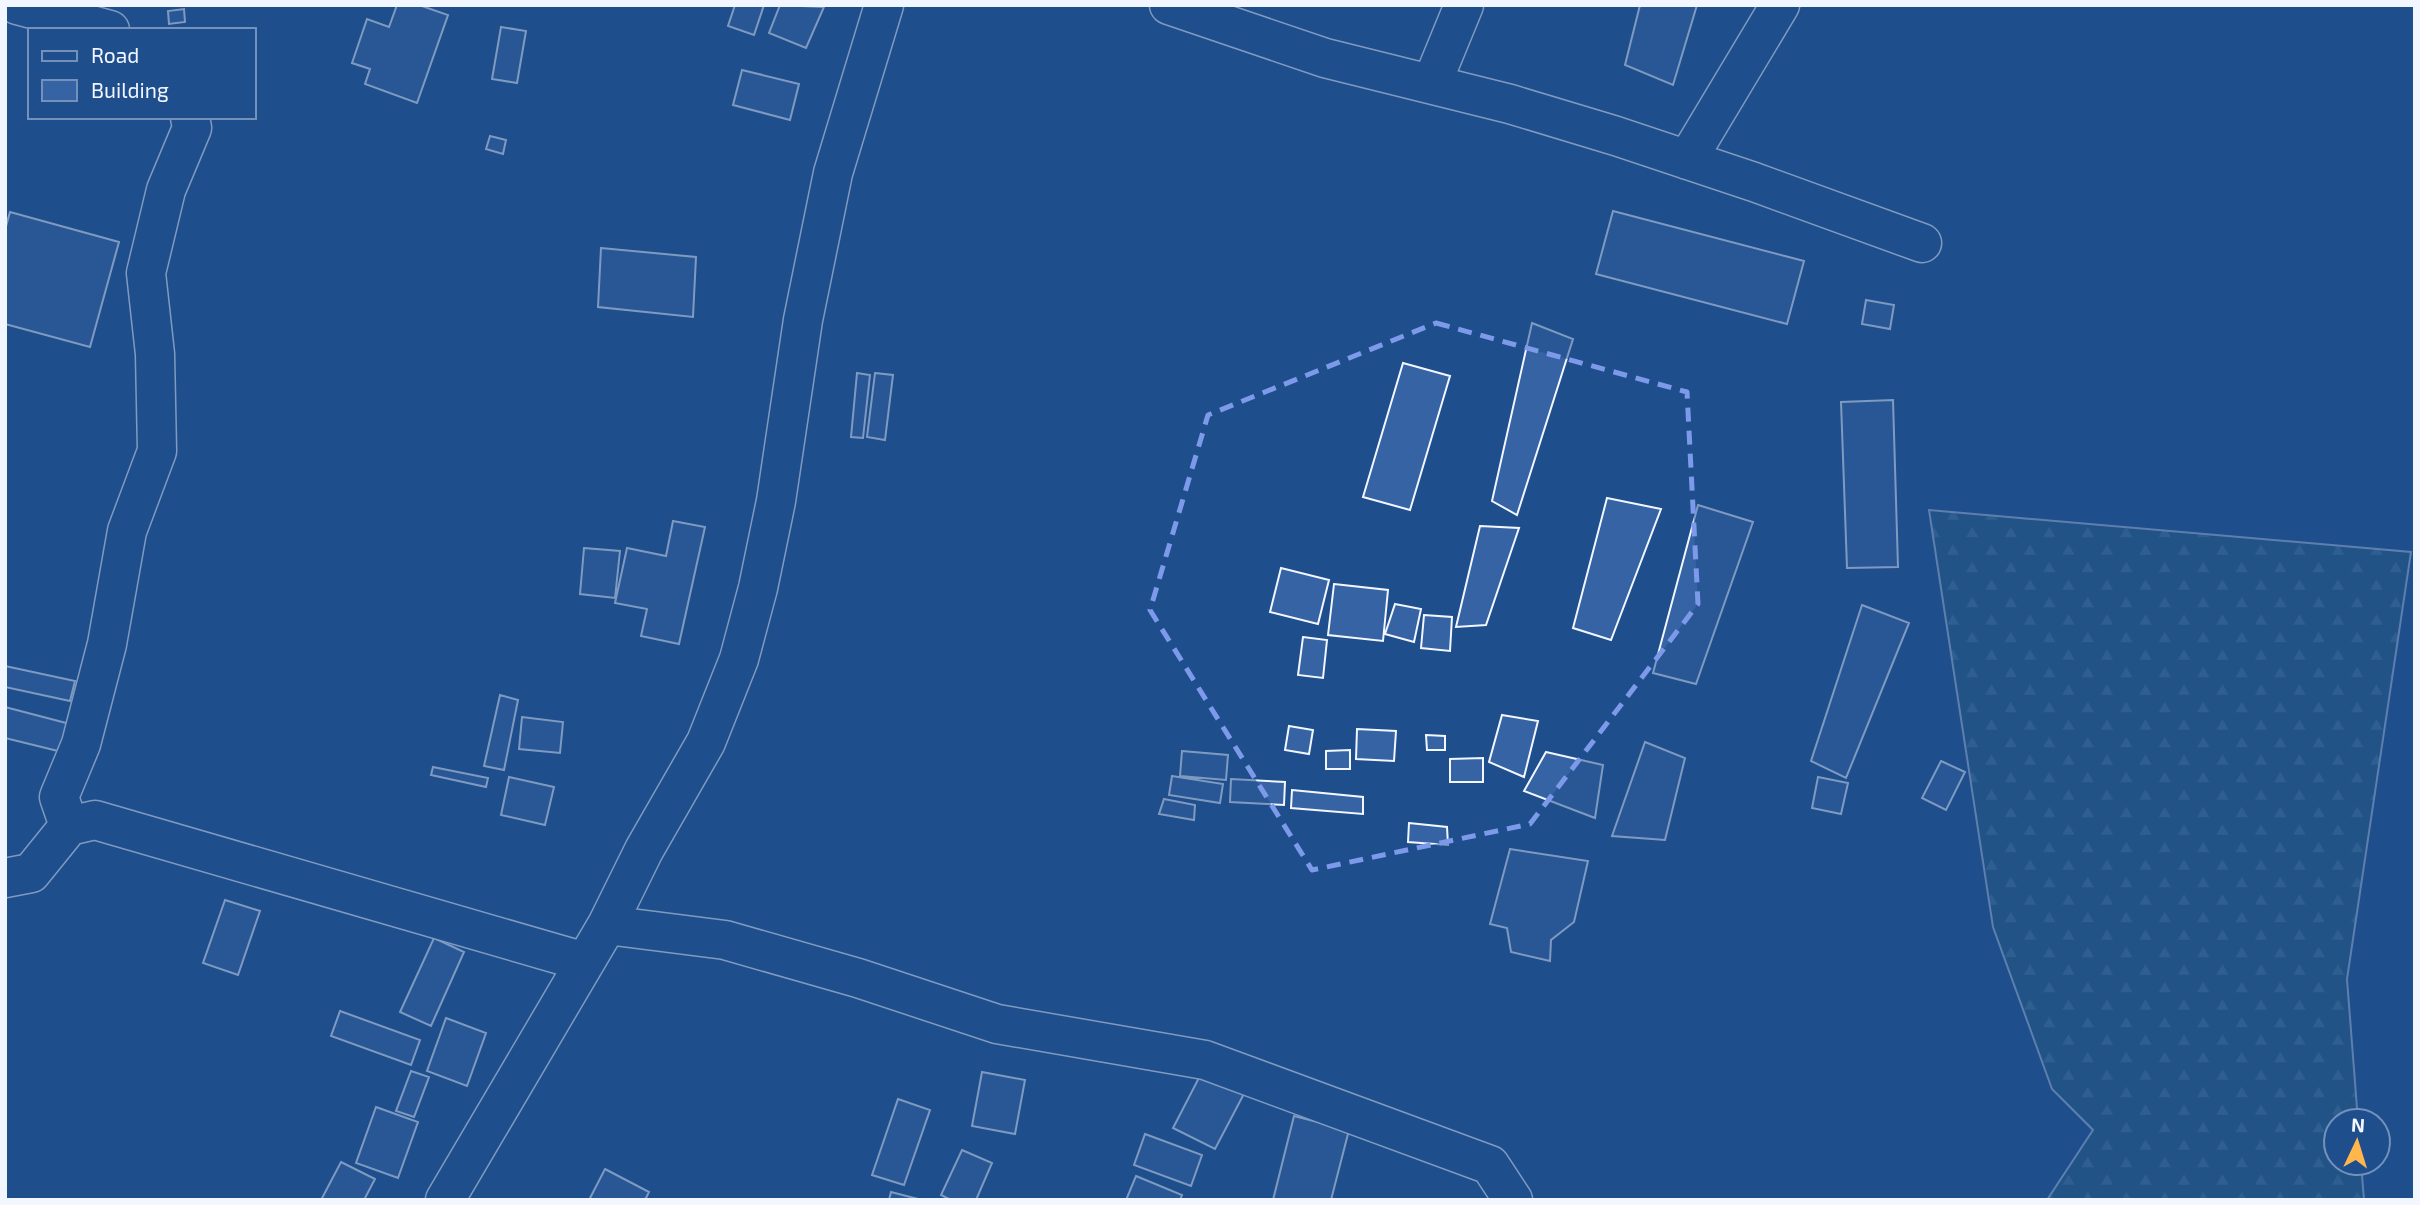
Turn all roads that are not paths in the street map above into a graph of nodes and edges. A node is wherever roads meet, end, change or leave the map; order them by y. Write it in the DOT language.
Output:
graph roads {
  1 [pos="17,5"];
  2 [pos="884,5"];
  3 [pos="1169,5"];
  4 [pos="1464,5"];
  5 [pos="1780,5"];
  6 [pos="103,28"];
  7 [pos="1432,83"];
  8 [pos="190,119"];
  9 [pos="1686,160"];
  10 [pos="1922,243"];
  11 [pos="69,826"];
  12 [pos="5,878"];
  13 [pos="607,925"];
  14 [pos="585,962"];
  15 [pos="445,1200"];
  16 [pos="1513,1200"];
  1 -- 6 [label="street"];
  2 -- 13 [label="street"];
  3 -- 7 [label="street"];
  4 -- 7 [label="street"];
  5 -- 9 [label="street"];
  7 -- 9 [label="street"];
  8 -- 11 [label="street"];
  9 -- 10 [label="street"];
  11 -- 12 [label="street"];
  11 -- 14 [label="street"];
  13 -- 14 [label="street"];
  13 -- 16 [label="street"];
  14 -- 15 [label="street"];
}
